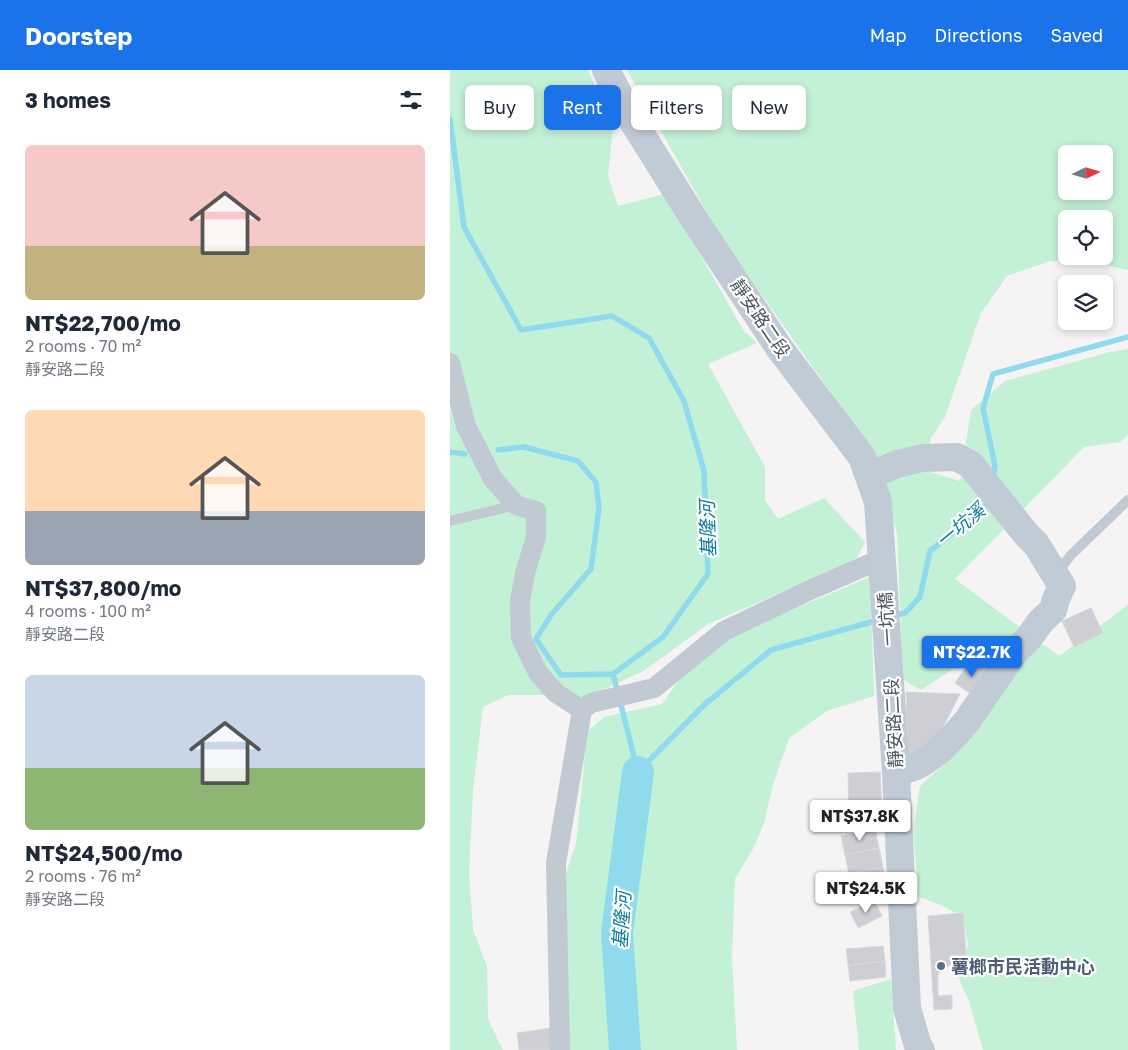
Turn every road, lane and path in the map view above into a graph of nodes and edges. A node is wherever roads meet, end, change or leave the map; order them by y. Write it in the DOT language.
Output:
graph roads {
  1 [pos="606,70"];
  2 [pos="450,363"];
  3 [pos="869,476"];
  4 [pos="1128,500"];
  5 [pos="516,505"];
  6 [pos="450,521"];
  7 [pos="882,567"];
  8 [pos="1055,574"];
  9 [pos="890,663"];
  10 [pos="586,707"];
  11 [pos="896,773"];
  12 [pos="560,1050"];
  13 [pos="921,1050"];
  1 -- 3 [label="main road, 靜安路二段"];
  2 -- 5 [label="street"];
  3 -- 7 [label="main road, 靜安路二段"];
  3 -- 8 [label="main road"];
  4 -- 8 [label="lane"];
  5 -- 6 [label="lane"];
  5 -- 10 [label="street"];
  7 -- 9 [label="main road, 一坑橋"];
  7 -- 10 [label="street"];
  8 -- 11 [label="main road"];
  9 -- 11 [label="main road, 靜安路二段"];
  10 -- 12 [label="street"];
  11 -- 13 [label="main road, 靜安路二段"];
}
